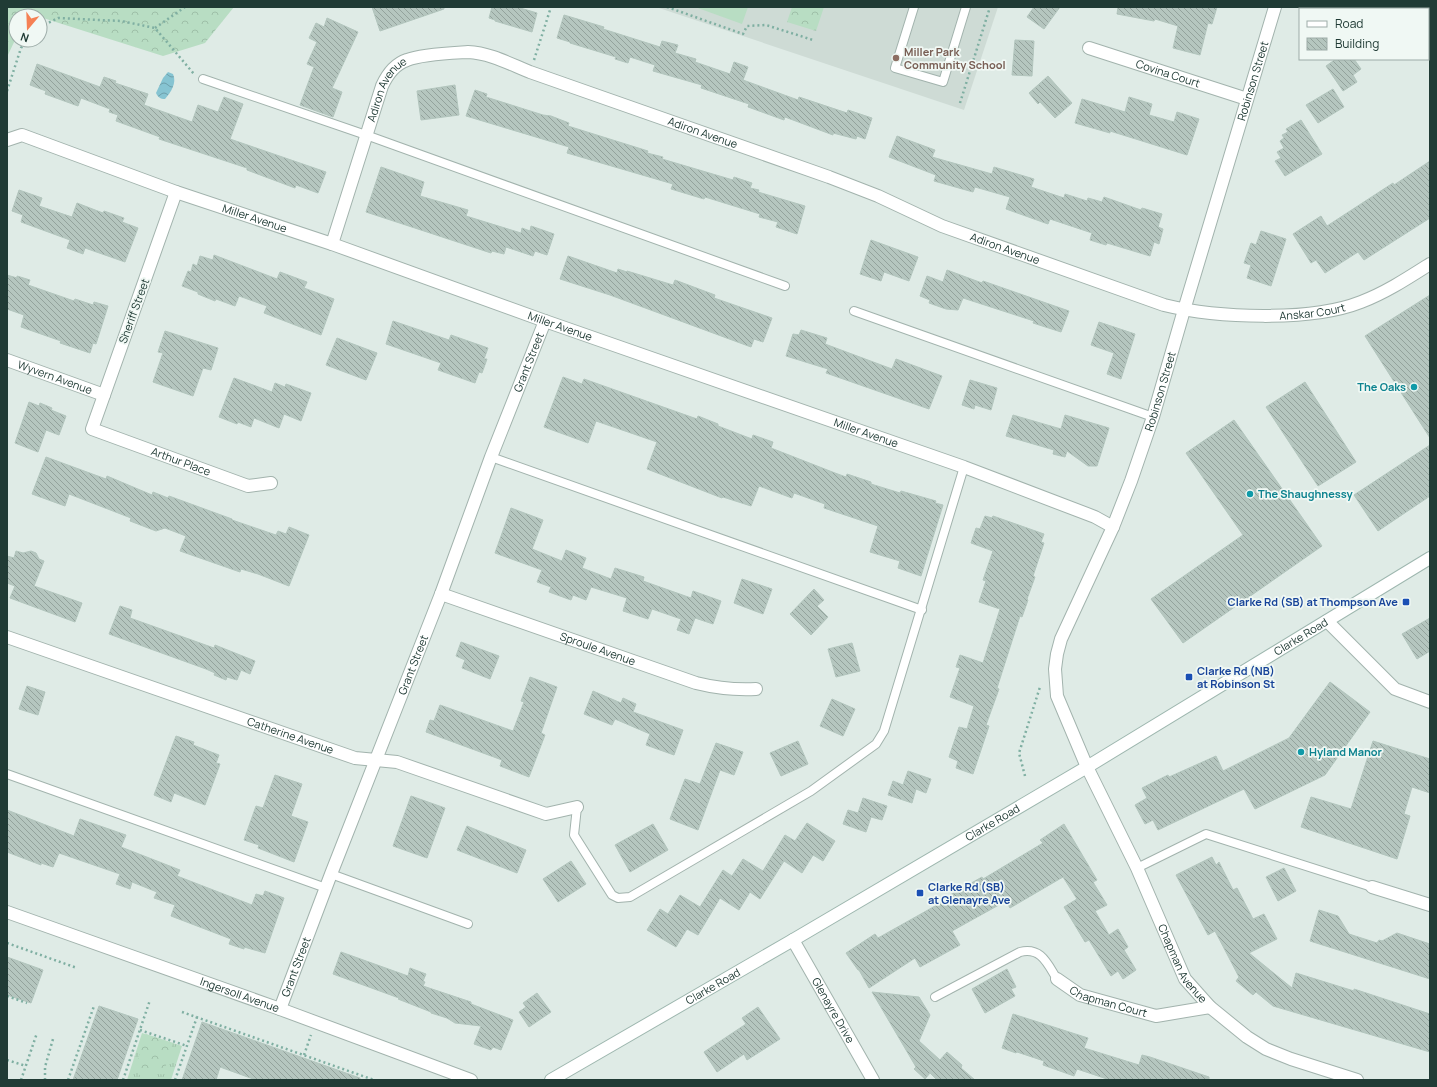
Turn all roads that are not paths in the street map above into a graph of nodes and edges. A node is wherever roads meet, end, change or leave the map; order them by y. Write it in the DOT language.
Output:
graph roads {
  1 [pos="914,7"];
  2 [pos="966,7"];
  3 [pos="1275,7"];
  4 [pos="1089,48"];
  5 [pos="203,79"];
  6 [pos="1247,99"];
  7 [pos="366,135"];
  8 [pos="7,140"];
  9 [pos="176,192"];
  10 [pos="332,244"];
  11 [pos="1430,264"];
  12 [pos="785,286"];
  13 [pos="1184,310"];
  14 [pos="854,311"];
  15 [pos="544,321"];
  16 [pos="7,360"];
  17 [pos="104,395"];
  18 [pos="1153,417"];
  19 [pos="92,429"];
  20 [pos="491,457"];
  21 [pos="964,467"];
  22 [pos="272,483"];
  23 [pos="1113,526"];
  24 [pos="1430,558"];
  25 [pos="441,594"];
  26 [pos="922,610"];
  27 [pos="1327,621"];
  28 [pos="7,636"];
  29 [pos="756,689"];
  30 [pos="1430,702"];
  31 [pos="375,760"];
  32 [pos="1087,767"];
  33 [pos="7,774"];
  34 [pos="577,807"];
  35 [pos="1137,868"];
  36 [pos="331,874"];
  37 [pos="1372,887"];
  38 [pos="326,888"];
  39 [pos="1430,905"];
  40 [pos="7,912"];
  41 [pos="468,924"];
  42 [pos="793,940"];
  43 [pos="1057,979"];
  44 [pos="935,997"];
  45 [pos="1210,1007"];
  46 [pos="280,1009"];
  47 [pos="471,1080"];
  48 [pos="551,1080"];
  49 [pos="873,1080"];
  50 [pos="1357,1080"];
  1 -- 2 [label="lane"];
  3 -- 6 [label="street, Robinson Street"];
  4 -- 6 [label="street, Covina Court"];
  5 -- 7 [label="lane"];
  6 -- 13 [label="street, Robinson Street"];
  7 -- 10 [label="street, Adiron Avenue"];
  7 -- 12 [label="lane"];
  7 -- 13 [label="street, Adiron Avenue"];
  8 -- 9 [label="street, Miller Avenue"];
  9 -- 10 [label="street, Miller Avenue"];
  9 -- 17 [label="street, Sheriff Street"];
  10 -- 15 [label="street, Miller Avenue"];
  11 -- 13 [label="street, Anskar Court"];
  13 -- 18 [label="street, Robinson Street"];
  14 -- 18 [label="lane"];
  15 -- 20 [label="street, Grant Street"];
  15 -- 21 [label="street, Miller Avenue"];
  16 -- 17 [label="street, Wyvern Avenue"];
  17 -- 19 [label="street, Sheriff Street"];
  18 -- 23 [label="street, Robinson Street"];
  19 -- 22 [label="street, Arthur Place"];
  20 -- 25 [label="street, Grant Street"];
  20 -- 26 [label="lane"];
  21 -- 23 [label="street, Miller Avenue"];
  21 -- 26 [label="lane"];
  23 -- 32 [label="street, Robinson Street"];
  24 -- 27 [label="street, Clarke Road"];
  25 -- 29 [label="street, Sproule Avenue"];
  25 -- 31 [label="street, Grant Street"];
  26 -- 34 [label="lane"];
  27 -- 30 [label="street"];
  27 -- 32 [label="street, Clarke Road"];
  28 -- 31 [label="street, Catherine Avenue"];
  31 -- 34 [label="street, Catherine Avenue"];
  31 -- 36 [label="street, Grant Street"];
  32 -- 35 [label="street, Chapman Avenue"];
  32 -- 42 [label="street, Clarke Road"];
  33 -- 38 [label="lane"];
  35 -- 37 [label="lane"];
  35 -- 45 [label="street, Chapman Avenue"];
  36 -- 38 [label="street, Grant Street"];
  36 -- 41 [label="lane"];
  37 -- 39 [label="street"];
  38 -- 46 [label="street, Grant Street"];
  40 -- 46 [label="street, Ingersoll Avenue"];
  42 -- 48 [label="street, Clarke Road"];
  42 -- 49 [label="street, Glenayre Drive"];
  43 -- 44 [label="lane"];
  43 -- 45 [label="street, Chapman Court"];
  45 -- 50 [label="street, Chapman Avenue"];
  46 -- 47 [label="street, Ingersoll Avenue"];
}
